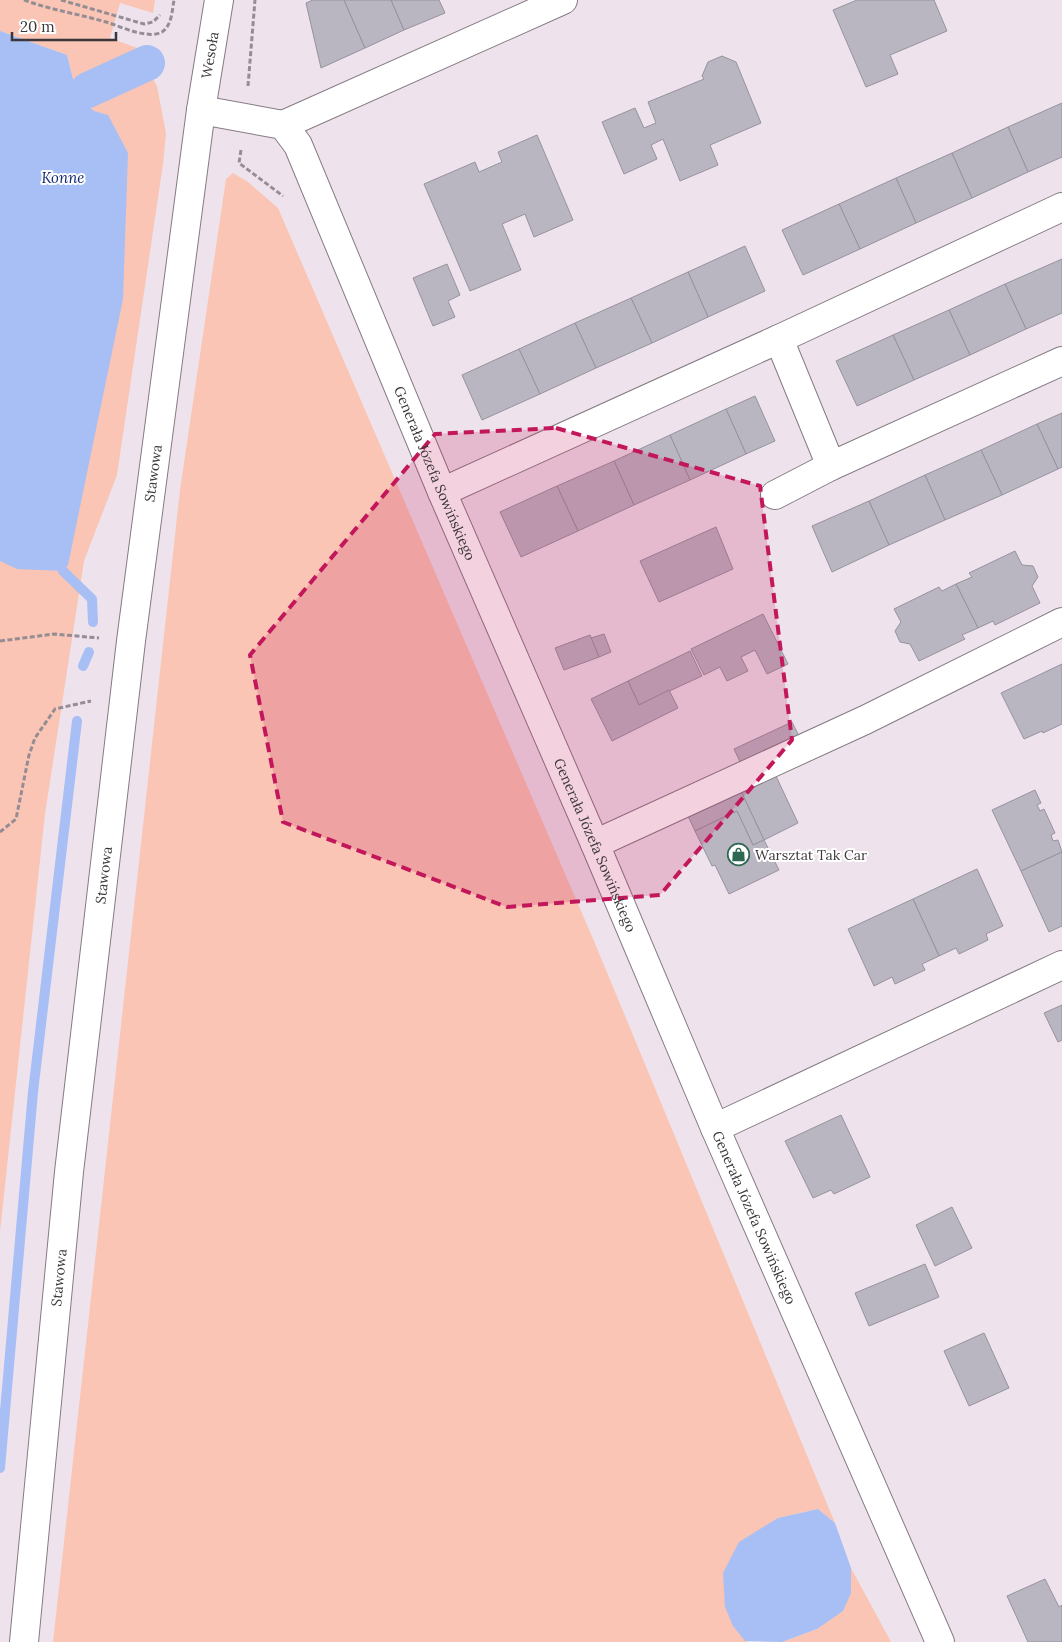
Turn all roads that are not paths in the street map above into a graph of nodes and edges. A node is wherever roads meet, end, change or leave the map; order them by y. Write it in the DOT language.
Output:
graph roads {
  1 [pos="219,0"];
  2 [pos="563,0"];
  3 [pos="201,110"];
  4 [pos="283,125"];
  5 [pos="1062,207"];
  6 [pos="779,339"];
  7 [pos="1062,361"];
  8 [pos="831,466"];
  9 [pos="442,492"];
  10 [pos="774,495"];
  11 [pos="1062,622"];
  12 [pos="595,844"];
  13 [pos="1062,965"];
  14 [pos="714,1128"];
  15 [pos="24,1642"];
  16 [pos="940,1642"];
  1 -- 3 [label="street, Wesoła"];
  2 -- 4 [label="street"];
  3 -- 4 [label="street"];
  3 -- 15 [label="street, Stawowa"];
  4 -- 9 [label="street, Generała Józefa Sowińskiego"];
  5 -- 6 [label="street"];
  6 -- 8 [label="street"];
  6 -- 9 [label="street"];
  7 -- 8 [label="street"];
  8 -- 10 [label="street"];
  9 -- 12 [label="street, Generała Józefa Sowińskiego"];
  11 -- 12 [label="street"];
  12 -- 14 [label="street, Generała Józefa Sowińskiego"];
  13 -- 14 [label="street"];
  14 -- 16 [label="street, Generała Józefa Sowińskiego"];
}
